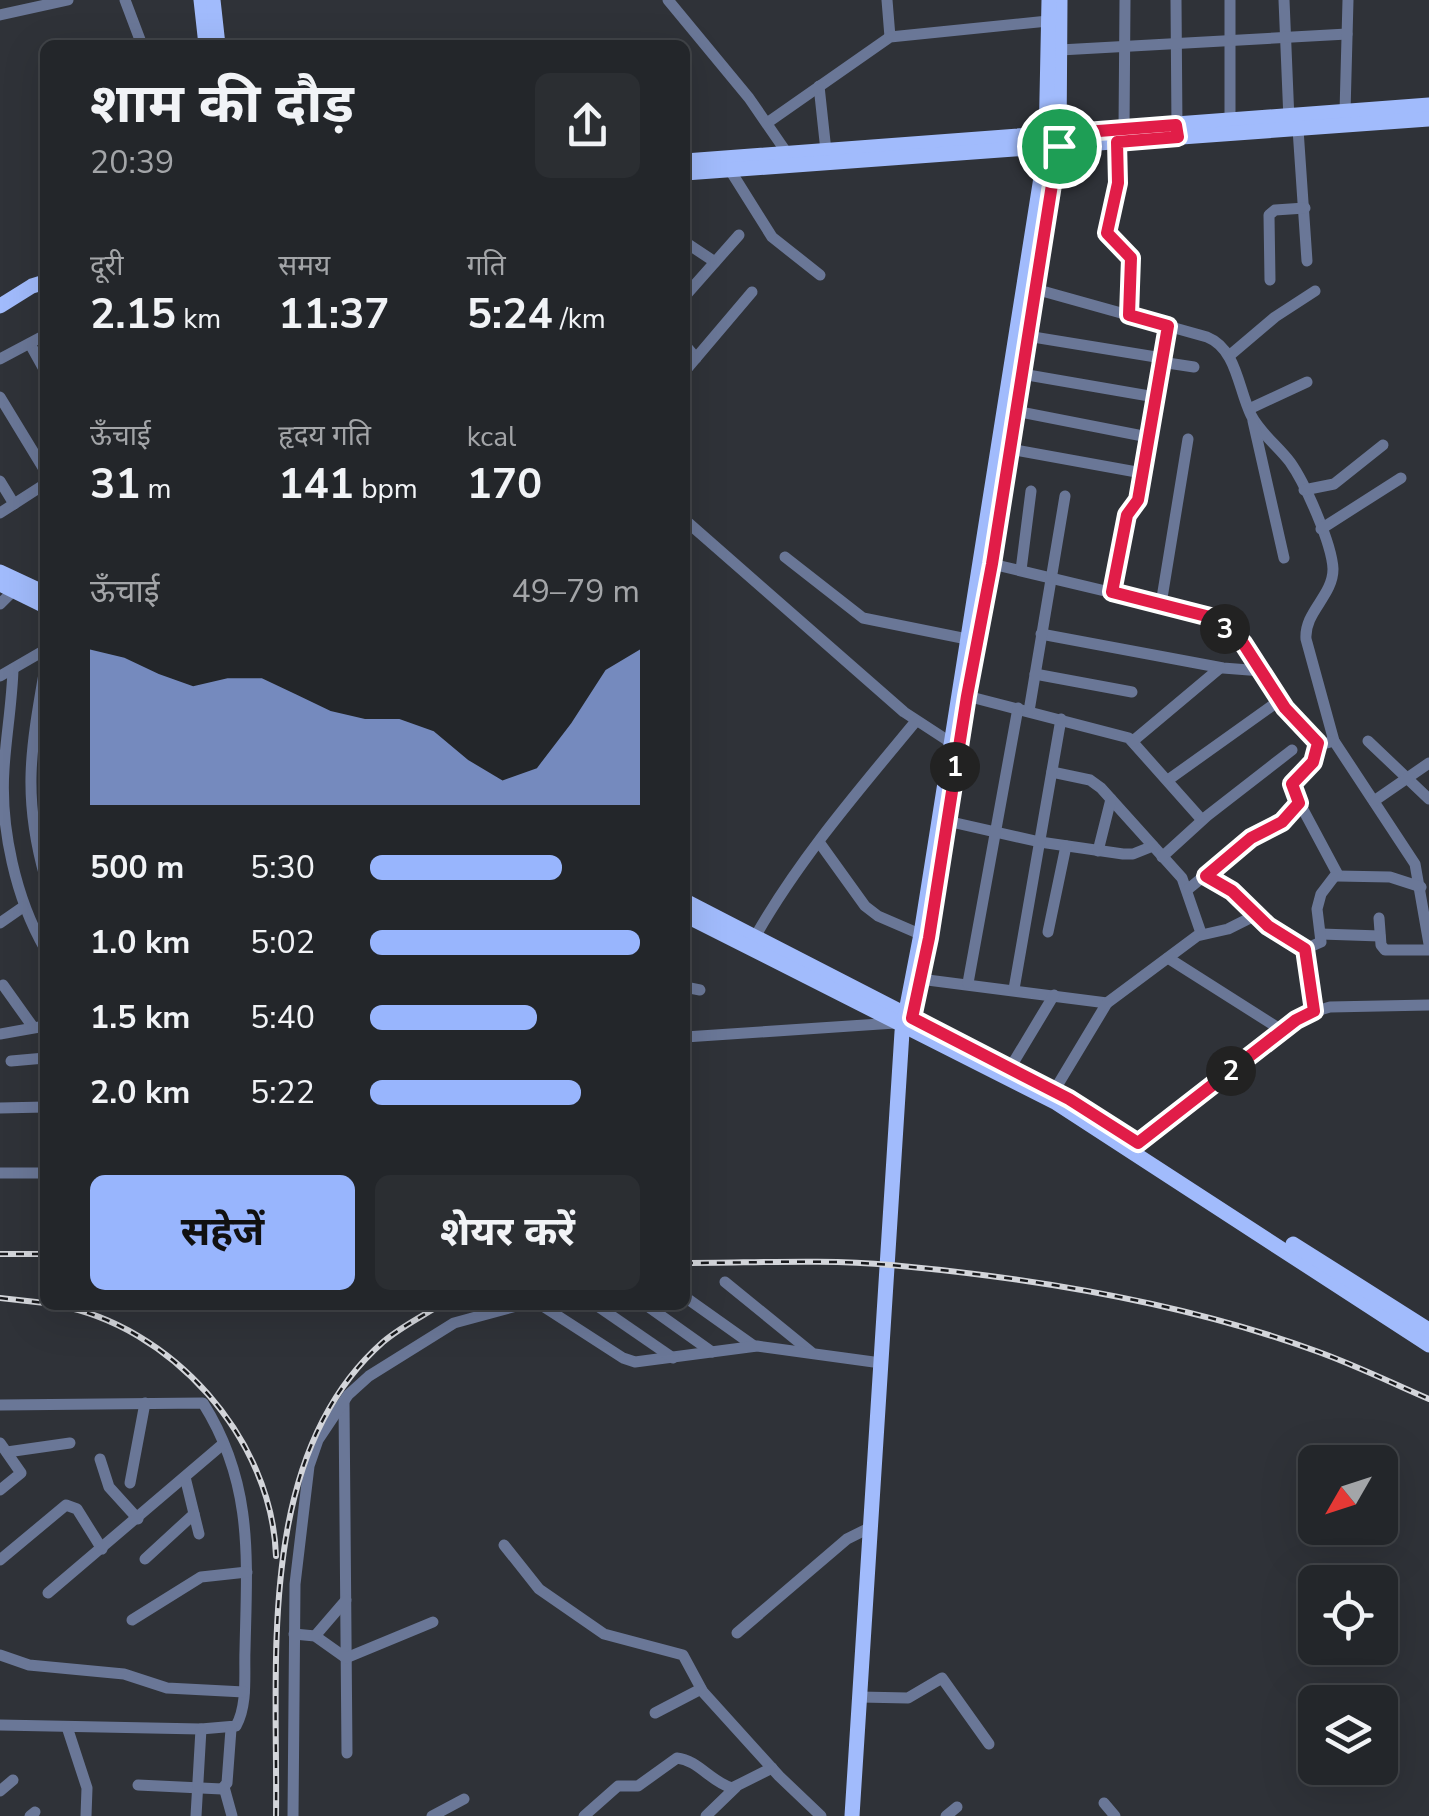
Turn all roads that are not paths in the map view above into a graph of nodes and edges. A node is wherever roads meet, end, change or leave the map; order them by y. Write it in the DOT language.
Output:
graph roads {
  1 [pos="68,0"];
  2 [pos="125,0"];
  3 [pos="201,0"];
  4 [pos="213,0"];
  5 [pos="668,0"];
  6 [pos="887,0"];
  7 [pos="1049,0"];
  8 [pos="1060,0"];
  9 [pos="1125,0"];
  10 [pos="1176,0"];
  11 [pos="1230,0"];
  12 [pos="1284,0"];
  13 [pos="1348,0"];
  14 [pos="0,15"];
  15 [pos="1048,21"];
  16 [pos="1347,34"];
  17 [pos="890,37"];
  18 [pos="140,40"];
  19 [pos="205,40"];
  20 [pos="217,40"];
  21 [pos="1286,40"];
  22 [pos="1230,42"];
  23 [pos="1177,45"];
  24 [pos="1123,47"];
  25 [pos="1060,50"];
  26 [pos="819,86"];
  27 [pos="1429,105"];
  28 [pos="1345,112"];
  29 [pos="1429,119"];
  30 [pos="1230,120"];
  31 [pos="767,123"];
  32 [pos="1292,125"];
  33 [pos="1177,131"];
  34 [pos="1120,135"];
  35 [pos="1053,140"];
  36 [pos="826,151"];
  37 [pos="790,159"];
  38 [pos="690,162"];
  39 [pos="730,170"];
  40 [pos="690,173"];
  41 [pos="1305,208"];
  42 [pos="739,235"];
  43 [pos="690,245"];
  44 [pos="1308,260"];
  45 [pos="715,262"];
  46 [pos="820,276"];
  47 [pos="1270,280"];
  48 [pos="40,284"];
  49 [pos="1035,289"];
  50 [pos="690,290"];
  51 [pos="752,292"];
  52 [pos="1315,292"];
  53 [pos="0,306"];
  54 [pos="1129,315"];
  55 [pos="1168,326"];
  56 [pos="1027,336"];
  57 [pos="40,338"];
  58 [pos="30,344"];
  59 [pos="690,351"];
  60 [pos="1229,356"];
  61 [pos="696,358"];
  62 [pos="0,360"];
  63 [pos="1162,360"];
  64 [pos="40,362"];
  65 [pos="690,365"];
  66 [pos="1194,367"];
  67 [pos="1022,374"];
  68 [pos="1307,382"];
  69 [pos="0,397"];
  70 [pos="1155,397"];
  71 [pos="1015,410"];
  72 [pos="1250,412"];
  73 [pos="1148,436"];
  74 [pos="1188,440"];
  75 [pos="1384,445"];
  76 [pos="1010,449"];
  77 [pos="40,463"];
  78 [pos="1142,473"];
  79 [pos="1401,478"];
  80 [pos="0,481"];
  81 [pos="40,487"];
  82 [pos="1304,490"];
  83 [pos="1031,491"];
  84 [pos="1064,496"];
  85 [pos="14,504"];
  86 [pos="0,513"];
  87 [pos="690,524"];
  88 [pos="1321,529"];
  89 [pos="785,557"];
  90 [pos="1284,558"];
  91 [pos="992,564"];
  92 [pos="1021,570"];
  93 [pos="0,572"];
  94 [pos="1050,576"];
  95 [pos="12,585"];
  96 [pos="40,592"];
  97 [pos="1112,592"];
  98 [pos="40,603"];
  99 [pos="0,604"];
  100 [pos="1161,604"];
  101 [pos="1041,634"];
  102 [pos="967,639"];
  103 [pos="40,653"];
  104 [pos="1220,668"];
  105 [pos="13,669"];
  106 [pos="1262,671"];
  107 [pos="1034,674"];
  108 [pos="0,676"];
  109 [pos="1132,692"];
  110 [pos="967,696"];
  111 [pos="1280,700"];
  112 [pos="40,701"];
  113 [pos="1024,709"];
  114 [pos="6,717"];
  115 [pos="1061,719"];
  116 [pos="916,721"];
  117 [pos="1133,741"];
  118 [pos="1334,741"];
  119 [pos="1368,741"];
  120 [pos="950,742"];
  121 [pos="1318,743"];
  122 [pos="4,745"];
  123 [pos="1292,750"];
  124 [pos="1429,763"];
  125 [pos="1052,772"];
  126 [pos="1406,779"];
  127 [pos="1168,780"];
  128 [pos="1111,799"];
  129 [pos="1429,799"];
  130 [pos="1374,801"];
  131 [pos="1299,803"];
  132 [pos="1202,820"];
  133 [pos="946,821"];
  134 [pos="5,832"];
  135 [pos="996,833"];
  136 [pos="819,842"];
  137 [pos="1040,842"];
  138 [pos="1066,846"];
  139 [pos="1153,846"];
  140 [pos="1098,850"];
  141 [pos="40,857"];
  142 [pos="1162,857"];
  143 [pos="1206,876"];
  144 [pos="1336,876"];
  145 [pos="1421,887"];
  146 [pos="1187,890"];
  147 [pos="690,904"];
  148 [pos="23,907"];
  149 [pos="1427,913"];
  150 [pos="1256,915"];
  151 [pos="690,917"];
  152 [pos="1379,918"];
  153 [pos="0,923"];
  154 [pos="40,928"];
  155 [pos="1048,932"];
  156 [pos="1202,934"];
  157 [pos="1321,934"];
  158 [pos="925,936"];
  159 [pos="1380,936"];
  160 [pos="746,937"];
  161 [pos="1429,947"];
  162 [pos="1305,949"];
  163 [pos="1168,958"];
  164 [pos="916,978"];
  165 [pos="968,983"];
  166 [pos="3,986"];
  167 [pos="690,988"];
  168 [pos="700,990"];
  169 [pos="1014,990"];
  170 [pos="1054,996"];
  171 [pos="1107,1003"];
  172 [pos="1429,1005"];
  173 [pos="1314,1011"];
  174 [pos="905,1024"];
  175 [pos="39,1027"];
  176 [pos="1282,1031"];
  177 [pos="0,1034"];
  178 [pos="690,1037"];
  179 [pos="40,1058"];
  180 [pos="11,1061"];
  181 [pos="1010,1068"];
  182 [pos="1054,1091"];
  183 [pos="0,1108"];
  184 [pos="40,1108"];
  185 [pos="1133,1146"];
  186 [pos="0,1172"];
  187 [pos="40,1173"];
  188 [pos="725,1282"];
  189 [pos="690,1301"];
  190 [pos="499,1310"];
  191 [pos="548,1310"];
  192 [pos="603,1310"];
  193 [pos="653,1310"];
  194 [pos="1429,1330"];
  195 [pos="1429,1344"];
  196 [pos="754,1346"];
  197 [pos="712,1352"];
  198 [pos="814,1354"];
  199 [pos="673,1358"];
  200 [pos="881,1364"];
  201 [pos="344,1401"];
  202 [pos="145,1403"];
  203 [pos="0,1405"];
  204 [pos="70,1443"];
  205 [pos="223,1444"];
  206 [pos="3,1448"];
  207 [pos="100,1459"];
  208 [pos="185,1477"];
  209 [pos="130,1483"];
  210 [pos="0,1490"];
  211 [pos="194,1514"];
  212 [pos="138,1519"];
  213 [pos="871,1527"];
  214 [pos="198,1534"];
  215 [pos="504,1545"];
  216 [pos="102,1550"];
  217 [pos="145,1559"];
  218 [pos="0,1560"];
  219 [pos="247,1572"];
  220 [pos="48,1593"];
  221 [pos="346,1600"];
  222 [pos="132,1620"];
  223 [pos="433,1622"];
  224 [pos="738,1633"];
  225 [pos="294,1634"];
  226 [pos="315,1636"];
  227 [pos="0,1655"];
  228 [pos="346,1658"];
  229 [pos="701,1689"];
  230 [pos="244,1692"];
  231 [pos="860,1698"];
  232 [pos="656,1713"];
  233 [pos="0,1726"];
  234 [pos="67,1727"];
  235 [pos="231,1728"];
  236 [pos="201,1730"];
  237 [pos="989,1744"];
  238 [pos="347,1752"];
  239 [pos="772,1768"];
  240 [pos="13,1780"];
  241 [pos="138,1785"];
  242 [pos="198,1787"];
  243 [pos="224,1787"];
  244 [pos="736,1787"];
  245 [pos="0,1791"];
  246 [pos="464,1799"];
  247 [pos="1104,1803"];
  248 [pos="958,1807"];
  249 [pos="86,1816"];
  250 [pos="196,1816"];
  251 [pos="232,1816"];
  252 [pos="294,1816"];
  253 [pos="432,1816"];
  254 [pos="584,1816"];
  255 [pos="706,1816"];
  256 [pos="821,1816"];
  257 [pos="852,1816"];
  258 [pos="946,1816"];
  259 [pos="1115,1816"];
  1 -- 14 [label="street"];
  2 -- 18 [label="street"];
  3 -- 19 [label="main road"];
  4 -- 20 [label="main road"];
  5 -- 31 [label="street"];
  6 -- 17 [label="street"];
  7 -- 15 [label="main road"];
  8 -- 25 [label="main road"];
  9 -- 24 [label="street"];
  10 -- 23 [label="street"];
  11 -- 22 [label="street"];
  12 -- 21 [label="street"];
  13 -- 16 [label="street"];
  15 -- 17 [label="street"];
  15 -- 35 [label="main road"];
  16 -- 21 [label="street"];
  16 -- 28 [label="street"];
  17 -- 26 [label="street"];
  21 -- 22 [label="street"];
  21 -- 32 [label="street"];
  22 -- 23 [label="street"];
  22 -- 30 [label="street"];
  23 -- 24 [label="street"];
  23 -- 33 [label="street"];
  24 -- 25 [label="street"];
  24 -- 34 [label="street"];
  25 -- 35 [label="main road"];
  26 -- 31 [label="street"];
  26 -- 36 [label="street"];
  27 -- 28 [label="main road"];
  28 -- 32 [label="main road"];
  29 -- 32 [label="main road"];
  30 -- 32 [label="main road"];
  30 -- 33 [label="main road"];
  31 -- 37 [label="street"];
  32 -- 33 [label="main road"];
  32 -- 41 [label="street"];
  33 -- 34 [label="main road"];
  34 -- 35 [label="main road"];
  34 -- 54 [label="street"];
  35 -- 36 [label="main road"];
  35 -- 37 [label="main road"];
  35 -- 49 [label="main road"];
  35 -- 102 [label="main road"];
  36 -- 37 [label="main road"];
  37 -- 38 [label="main road"];
  37 -- 39 [label="main road"];
  39 -- 40 [label="main road"];
  39 -- 46 [label="street"];
  41 -- 44 [label="street"];
  41 -- 47 [label="street"];
  42 -- 45 [label="street"];
  43 -- 45 [label="street"];
  45 -- 50 [label="street"];
  48 -- 53 [label="main road"];
  49 -- 54 [label="street"];
  49 -- 56 [label="main road"];
  51 -- 61 [label="street"];
  52 -- 60 [label="street"];
  54 -- 55 [label="street"];
  55 -- 60 [label="street"];
  55 -- 63 [label="street"];
  56 -- 63 [label="street"];
  56 -- 67 [label="main road"];
  57 -- 58 [label="street"];
  58 -- 62 [label="street"];
  58 -- 64 [label="street"];
  59 -- 61 [label="street"];
  60 -- 72 [label="street"];
  61 -- 65 [label="street"];
  63 -- 66 [label="street"];
  63 -- 70 [label="street"];
  67 -- 70 [label="street"];
  67 -- 71 [label="main road"];
  68 -- 72 [label="street"];
  69 -- 77 [label="street"];
  70 -- 73 [label="street"];
  71 -- 73 [label="street"];
  71 -- 76 [label="main road"];
  72 -- 82 [label="street"];
  72 -- 90 [label="street"];
  73 -- 78 [label="street"];
  74 -- 100 [label="street"];
  75 -- 82 [label="street"];
  76 -- 78 [label="street"];
  76 -- 91 [label="main road"];
  78 -- 97 [label="street"];
  79 -- 88 [label="street"];
  80 -- 85 [label="street"];
  81 -- 85 [label="street"];
  82 -- 88 [label="street"];
  83 -- 92 [label="street"];
  84 -- 94 [label="street"];
  85 -- 86 [label="street"];
  87 -- 116 [label="street"];
  88 -- 118 [label="street"];
  89 -- 102 [label="street"];
  91 -- 92 [label="street"];
  91 -- 110 [label="main road"];
  92 -- 94 [label="street"];
  93 -- 95 [label="main road"];
  94 -- 97 [label="street"];
  94 -- 101 [label="street"];
  95 -- 96 [label="main road"];
  95 -- 98 [label="main road"];
  95 -- 99 [label="street"];
  97 -- 100 [label="street"];
  100 -- 106 [label="street"];
  101 -- 104 [label="street"];
  101 -- 107 [label="street"];
  102 -- 120 [label="main road"];
  103 -- 105 [label="street"];
  104 -- 106 [label="street"];
  104 -- 117 [label="street"];
  105 -- 108 [label="street"];
  105 -- 114 [label="street"];
  106 -- 111 [label="street"];
  107 -- 109 [label="street"];
  107 -- 113 [label="street"];
  110 -- 113 [label="street"];
  110 -- 133 [label="main road"];
  111 -- 121 [label="street"];
  111 -- 127 [label="street"];
  112 -- 141 [label="street"];
  113 -- 115 [label="street"];
  113 -- 135 [label="street"];
  114 -- 122 [label="street"];
  115 -- 117 [label="street"];
  115 -- 125 [label="street"];
  116 -- 120 [label="street"];
  116 -- 136 [label="street"];
  117 -- 127 [label="street"];
  118 -- 121 [label="street"];
  118 -- 130 [label="street"];
  119 -- 126 [label="street"];
  120 -- 158 [label="main road"];
  121 -- 131 [label="street"];
  122 -- 134 [label="street"];
  123 -- 132 [label="street"];
  124 -- 126 [label="street"];
  125 -- 128 [label="street"];
  125 -- 137 [label="street"];
  126 -- 129 [label="street"];
  126 -- 130 [label="street"];
  127 -- 132 [label="street"];
  128 -- 139 [label="street"];
  128 -- 140 [label="street"];
  130 -- 145 [label="street"];
  131 -- 143 [label="street"];
  131 -- 144 [label="street"];
  132 -- 142 [label="street"];
  133 -- 135 [label="street"];
  133 -- 158 [label="main road"];
  134 -- 148 [label="street"];
  135 -- 137 [label="street"];
  135 -- 165 [label="street"];
  136 -- 158 [label="street"];
  136 -- 160 [label="street"];
  137 -- 138 [label="street"];
  137 -- 169 [label="street"];
  138 -- 140 [label="street"];
  138 -- 155 [label="street"];
  139 -- 140 [label="street"];
  139 -- 142 [label="street"];
  142 -- 146 [label="street"];
  143 -- 146 [label="street"];
  143 -- 150 [label="street"];
  144 -- 145 [label="street"];
  144 -- 157 [label="street"];
  145 -- 149 [label="street"];
  146 -- 156 [label="street"];
  147 -- 160 [label="main road"];
  148 -- 153 [label="street"];
  148 -- 154 [label="street"];
  149 -- 161 [label="street"];
  150 -- 156 [label="street"];
  150 -- 162 [label="street"];
  151 -- 160 [label="main road"];
  152 -- 159 [label="street"];
  156 -- 163 [label="street"];
  157 -- 159 [label="street"];
  157 -- 162 [label="street"];
  158 -- 164 [label="main road"];
  159 -- 161 [label="street"];
  160 -- 174 [label="main road"];
  162 -- 173 [label="street"];
  163 -- 171 [label="street"];
  163 -- 176 [label="street"];
  164 -- 165 [label="street"];
  164 -- 174 [label="main road"];
  165 -- 169 [label="street"];
  166 -- 175 [label="street"];
  167 -- 168 [label="street"];
  169 -- 170 [label="street"];
  170 -- 171 [label="street"];
  170 -- 181 [label="street"];
  171 -- 182 [label="street"];
  172 -- 173 [label="street"];
  173 -- 176 [label="street"];
  174 -- 178 [label="street"];
  174 -- 181 [label="main road"];
  174 -- 185 [label="main road"];
  174 -- 200 [label="main road"];
  175 -- 177 [label="street"];
  176 -- 185 [label="street"];
  179 -- 180 [label="street"];
  181 -- 182 [label="main road"];
  182 -- 185 [label="main road"];
  183 -- 184 [label="street"];
  185 -- 194 [label="main road"];
  185 -- 195 [label="main road"];
  186 -- 187 [label="street"];
  188 -- 198 [label="street"];
  189 -- 196 [label="street"];
  190 -- 201 [label="street"];
  191 -- 199 [label="street"];
  192 -- 199 [label="street"];
  193 -- 197 [label="street"];
  196 -- 197 [label="street"];
  196 -- 198 [label="street"];
  197 -- 199 [label="street"];
  198 -- 200 [label="street"];
  200 -- 213 [label="main road"];
  201 -- 221 [label="street"];
  201 -- 225 [label="street"];
  202 -- 203 [label="street"];
  202 -- 205 [label="street"];
  202 -- 209 [label="street"];
  204 -- 206 [label="street"];
  205 -- 208 [label="street"];
  205 -- 219 [label="street"];
  206 -- 210 [label="street"];
  207 -- 212 [label="street"];
  208 -- 211 [label="street"];
  208 -- 212 [label="street"];
  211 -- 214 [label="street"];
  211 -- 217 [label="street"];
  212 -- 216 [label="street"];
  213 -- 224 [label="street"];
  213 -- 231 [label="main road"];
  215 -- 229 [label="street"];
  216 -- 218 [label="street"];
  216 -- 220 [label="street"];
  219 -- 222 [label="street"];
  219 -- 230 [label="street"];
  221 -- 226 [label="street"];
  221 -- 228 [label="street"];
  223 -- 228 [label="street"];
  225 -- 226 [label="street"];
  225 -- 252 [label="street"];
  226 -- 228 [label="street"];
  227 -- 230 [label="street"];
  228 -- 238 [label="street"];
  229 -- 232 [label="street"];
  229 -- 239 [label="street"];
  230 -- 235 [label="street"];
  231 -- 237 [label="street"];
  231 -- 257 [label="main road"];
  233 -- 234 [label="street"];
  234 -- 236 [label="street"];
  234 -- 249 [label="street"];
  235 -- 236 [label="street"];
  235 -- 243 [label="street"];
  236 -- 242 [label="street"];
  239 -- 244 [label="street"];
  239 -- 256 [label="street"];
  240 -- 245 [label="street"];
  241 -- 242 [label="street"];
  242 -- 243 [label="street"];
  242 -- 250 [label="street"];
  243 -- 251 [label="street"];
  244 -- 254 [label="street"];
  244 -- 255 [label="street"];
  246 -- 253 [label="street"];
  247 -- 259 [label="street"];
  248 -- 258 [label="street"];
}
